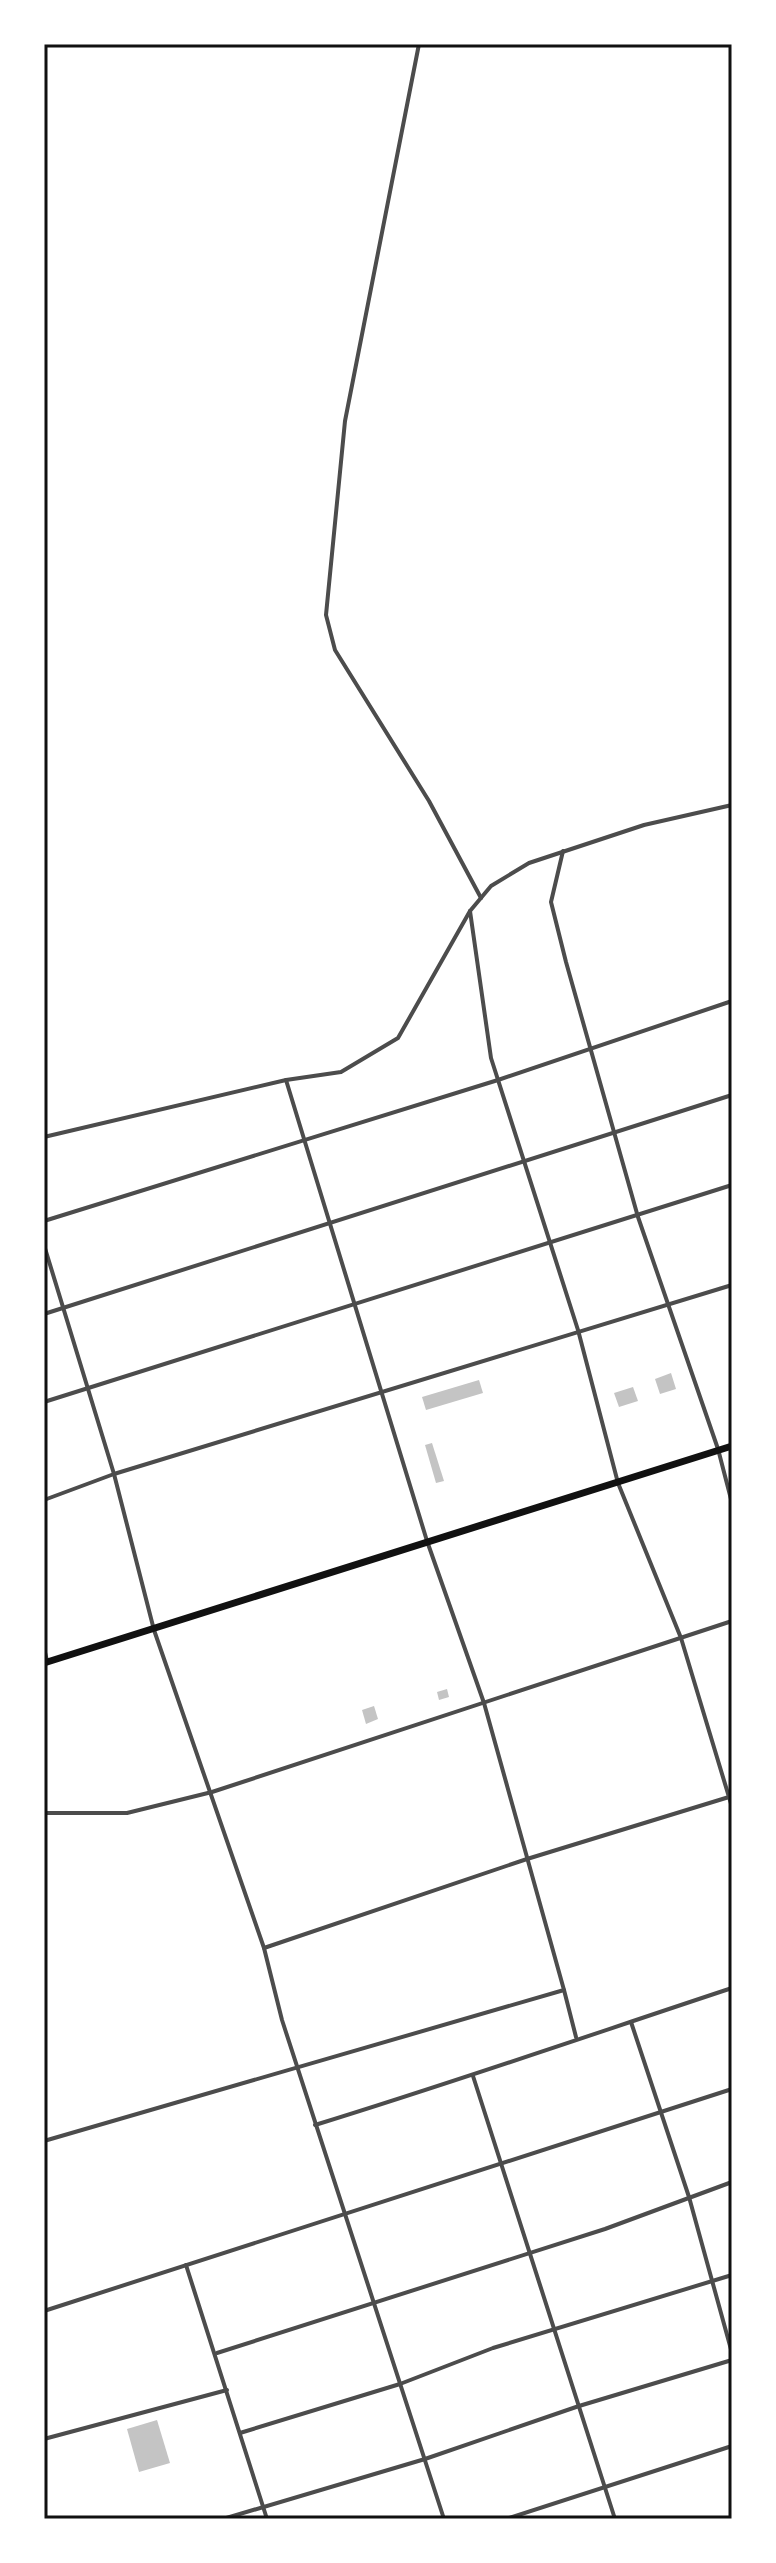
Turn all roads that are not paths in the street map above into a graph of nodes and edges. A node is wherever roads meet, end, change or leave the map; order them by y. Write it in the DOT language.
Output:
graph roads {
  1 [pos="419,44"];
  2 [pos="732,805"];
  3 [pos="563,851"];
  4 [pos="481,898"];
  5 [pos="470,911"];
  6 [pos="732,1001"];
  7 [pos="588,1047"];
  8 [pos="286,1080"];
  9 [pos="498,1080"];
  10 [pos="732,1095"];
  11 [pos="613,1135"];
  12 [pos="44,1137"];
  13 [pos="305,1140"];
  14 [pos="524,1163"];
  15 [pos="732,1185"];
  16 [pos="638,1217"];
  17 [pos="44,1221"];
  18 [pos="331,1224"];
  19 [pos="551,1244"];
  20 [pos="44,1245"];
  21 [pos="732,1285"];
  22 [pos="356,1305"];
  23 [pos="670,1306"];
  24 [pos="63,1308"];
  25 [pos="44,1314"];
  26 [pos="578,1330"];
  27 [pos="88,1389"];
  28 [pos="382,1391"];
  29 [pos="44,1402"];
  30 [pos="732,1446"];
  31 [pos="718,1449"];
  32 [pos="114,1474"];
  33 [pos="618,1483"];
  34 [pos="44,1500"];
  35 [pos="732,1503"];
  36 [pos="427,1541"];
  37 [pos="732,1621"];
  38 [pos="154,1630"];
  39 [pos="681,1638"];
  40 [pos="44,1648"];
  41 [pos="45,1663"];
  42 [pos="484,1703"];
  43 [pos="212,1792"];
  44 [pos="729,1797"];
  45 [pos="732,1807"];
  46 [pos="44,1813"];
  47 [pos="527,1859"];
  48 [pos="264,1948"];
  49 [pos="732,1988"];
  50 [pos="564,1990"];
  51 [pos="631,2022"];
  52 [pos="576,2037"];
  53 [pos="297,2067"];
  54 [pos="473,2076"];
  55 [pos="732,2089"];
  56 [pos="661,2112"];
  57 [pos="315,2125"];
  58 [pos="44,2141"];
  59 [pos="502,2164"];
  60 [pos="732,2182"];
  61 [pos="689,2197"];
  62 [pos="345,2214"];
  63 [pos="530,2253"];
  64 [pos="186,2265"];
  65 [pos="732,2275"];
  66 [pos="714,2281"];
  67 [pos="374,2302"];
  68 [pos="44,2311"];
  69 [pos="554,2331"];
  70 [pos="217,2353"];
  71 [pos="732,2353"];
  72 [pos="732,2360"];
  73 [pos="400,2384"];
  74 [pos="227,2390"];
  75 [pos="579,2406"];
  76 [pos="240,2433"];
  77 [pos="44,2439"];
  78 [pos="732,2446"];
  79 [pos="425,2459"];
  80 [pos="605,2487"];
  81 [pos="263,2506"];
  82 [pos="223,2519"];
  83 [pos="267,2519"];
  84 [pos="444,2519"];
  85 [pos="506,2519"];
  86 [pos="615,2519"];
  1 -- 4 [label="street"];
  2 -- 3 [label="street"];
  3 -- 4 [label="street"];
  3 -- 7 [label="street"];
  4 -- 5 [label="street"];
  5 -- 8 [label="street"];
  5 -- 9 [label="street"];
  6 -- 7 [label="street"];
  7 -- 9 [label="street"];
  7 -- 11 [label="street"];
  8 -- 12 [label="street"];
  8 -- 13 [label="street"];
  9 -- 13 [label="street"];
  9 -- 14 [label="street"];
  10 -- 11 [label="street"];
  11 -- 14 [label="street"];
  11 -- 16 [label="street"];
  13 -- 17 [label="street"];
  13 -- 18 [label="street"];
  14 -- 18 [label="street"];
  14 -- 19 [label="street"];
  15 -- 16 [label="street"];
  16 -- 19 [label="street"];
  16 -- 23 [label="street"];
  18 -- 22 [label="street"];
  18 -- 24 [label="street"];
  19 -- 22 [label="street"];
  19 -- 26 [label="street"];
  20 -- 24 [label="street"];
  21 -- 23 [label="street"];
  22 -- 27 [label="street"];
  22 -- 28 [label="street"];
  23 -- 26 [label="street"];
  23 -- 31 [label="street"];
  24 -- 25 [label="street"];
  24 -- 27 [label="street"];
  26 -- 28 [label="street"];
  26 -- 33 [label="street"];
  27 -- 29 [label="street"];
  27 -- 32 [label="street"];
  28 -- 32 [label="street"];
  28 -- 36 [label="street"];
  30 -- 31 [label="main road"];
  31 -- 33 [label="main road"];
  31 -- 35 [label="street"];
  32 -- 34 [label="street"];
  32 -- 38 [label="street"];
  33 -- 36 [label="main road"];
  33 -- 39 [label="street"];
  36 -- 38 [label="main road"];
  36 -- 42 [label="street"];
  37 -- 39 [label="street"];
  38 -- 41 [label="main road"];
  38 -- 43 [label="street"];
  39 -- 42 [label="street"];
  39 -- 44 [label="street"];
  40 -- 41 [label="street"];
  42 -- 43 [label="street"];
  42 -- 47 [label="street"];
  43 -- 46 [label="street"];
  43 -- 48 [label="street"];
  44 -- 45 [label="street"];
  44 -- 47 [label="street"];
  47 -- 48 [label="street"];
  47 -- 50 [label="street"];
  48 -- 53 [label="street"];
  49 -- 51 [label="street"];
  50 -- 52 [label="street"];
  50 -- 53 [label="street"];
  51 -- 52 [label="street"];
  51 -- 56 [label="street"];
  52 -- 54 [label="street"];
  53 -- 57 [label="street"];
  53 -- 58 [label="street"];
  54 -- 57 [label="street"];
  54 -- 59 [label="street"];
  55 -- 56 [label="street"];
  56 -- 59 [label="street"];
  56 -- 61 [label="street"];
  57 -- 62 [label="street"];
  59 -- 62 [label="street"];
  59 -- 63 [label="street"];
  60 -- 61 [label="street"];
  61 -- 63 [label="street"];
  61 -- 66 [label="street"];
  62 -- 64 [label="street"];
  62 -- 67 [label="street"];
  63 -- 67 [label="street"];
  63 -- 69 [label="street"];
  64 -- 68 [label="street"];
  64 -- 70 [label="street"];
  65 -- 66 [label="street"];
  66 -- 69 [label="street"];
  66 -- 71 [label="street"];
  67 -- 70 [label="street"];
  67 -- 73 [label="street"];
  69 -- 73 [label="street"];
  69 -- 75 [label="street"];
  70 -- 74 [label="street"];
  72 -- 75 [label="street"];
  73 -- 76 [label="street"];
  73 -- 79 [label="street"];
  74 -- 76 [label="street"];
  74 -- 77 [label="street"];
  75 -- 79 [label="street"];
  75 -- 80 [label="street"];
  76 -- 81 [label="street"];
  78 -- 80 [label="street"];
  79 -- 81 [label="street"];
  79 -- 84 [label="street"];
  80 -- 85 [label="street"];
  80 -- 86 [label="street"];
  81 -- 82 [label="street"];
  81 -- 83 [label="street"];
}
